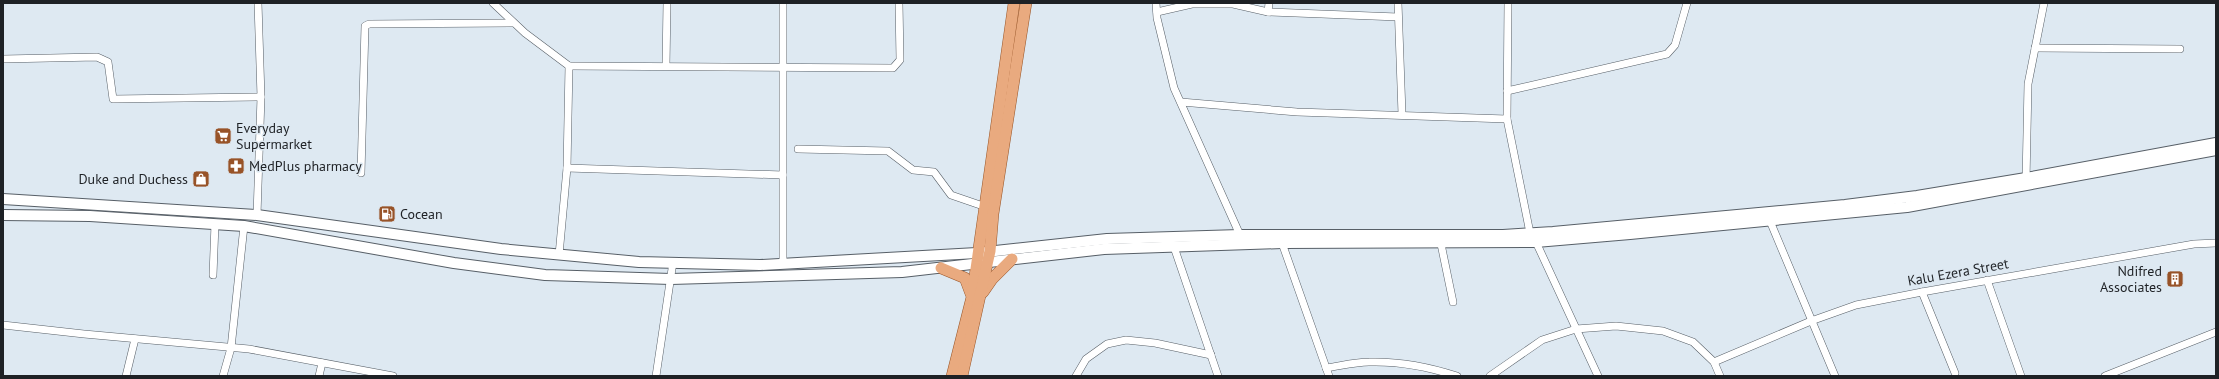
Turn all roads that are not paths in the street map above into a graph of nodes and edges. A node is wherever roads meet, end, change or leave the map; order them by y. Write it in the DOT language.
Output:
graph roads {
  1 [pos="258,3"];
  2 [pos="493,3"];
  3 [pos="667,3"];
  4 [pos="783,3"];
  5 [pos="899,3"];
  6 [pos="1014,3"];
  7 [pos="1026,3"];
  8 [pos="1156,3"];
  9 [pos="1269,3"];
  10 [pos="1398,3"];
  11 [pos="1508,3"];
  12 [pos="1687,3"];
  13 [pos="2044,3"];
  14 [pos="1156,12"];
  15 [pos="1268,12"];
  16 [pos="1398,18"];
  17 [pos="512,23"];
  18 [pos="2035,48"];
  19 [pos="2180,49"];
  20 [pos="3,59"];
  21 [pos="569,66"];
  22 [pos="666,66"];
  23 [pos="783,68"];
  24 [pos="1507,91"];
  25 [pos="261,97"];
  26 [pos="1181,102"];
  27 [pos="1402,114"];
  28 [pos="1507,119"];
  29 [pos="2216,143"];
  30 [pos="798,149"];
  31 [pos="2216,150"];
  32 [pos="566,168"];
  33 [pos="361,173"];
  34 [pos="783,175"];
  35 [pos="2026,182"];
  36 [pos="3,199"];
  37 [pos="31,200"];
  38 [pos="986,207"];
  39 [pos="3,215"];
  40 [pos="257,215"];
  41 [pos="33,216"];
  42 [pos="1770,221"];
  43 [pos="215,224"];
  44 [pos="244,226"];
  45 [pos="349,228"];
  46 [pos="1240,235"];
  47 [pos="1533,238"];
  48 [pos="1282,243"];
  49 [pos="2216,243"];
  50 [pos="348,244"];
  51 [pos="1441,244"];
  52 [pos="1174,247"];
  53 [pos="559,255"];
  54 [pos="989,256"];
  55 [pos="977,258"];
  56 [pos="1012,259"];
  57 [pos="673,262"];
  58 [pos="784,263"];
  59 [pos="941,268"];
  60 [pos="212,275"];
  61 [pos="671,279"];
  62 [pos="1987,280"];
  63 [pos="1922,292"];
  64 [pos="975,298"];
  65 [pos="1453,302"];
  66 [pos="1811,321"];
  67 [pos="3,325"];
  68 [pos="1576,329"];
  69 [pos="2216,332"];
  70 [pos="135,339"];
  71 [pos="231,348"];
  72 [pos="1211,355"];
  73 [pos="1714,362"];
  74 [pos="322,363"];
  75 [pos="1326,368"];
  76 [pos="1955,373"];
  77 [pos="126,376"];
  78 [pos="223,376"];
  79 [pos="319,376"];
  80 [pos="393,376"];
  81 [pos="656,376"];
  82 [pos="952,376"];
  83 [pos="962,376"];
  84 [pos="1076,376"];
  85 [pos="1218,376"];
  86 [pos="1329,376"];
  87 [pos="1457,376"];
  88 [pos="1490,376"];
  89 [pos="1598,376"];
  90 [pos="1720,376"];
  91 [pos="1835,376"];
  92 [pos="2021,376"];
  93 [pos="2105,376"];
  1 -- 25 [label="street"];
  2 -- 17 [label="street"];
  3 -- 22 [label="street"];
  4 -- 23 [label="street"];
  5 -- 23 [label="street"];
  6 -- 38 [label="main road"];
  7 -- 54 [label="main road"];
  8 -- 14 [label="street"];
  9 -- 15 [label="street"];
  10 -- 16 [label="street"];
  11 -- 24 [label="street"];
  12 -- 24 [label="street"];
  13 -- 18 [label="street"];
  14 -- 15 [label="street"];
  14 -- 26 [label="street"];
  15 -- 16 [label="street"];
  16 -- 27 [label="street"];
  17 -- 21 [label="street"];
  17 -- 33 [label="street"];
  18 -- 19 [label="street"];
  18 -- 35 [label="street"];
  20 -- 25 [label="street"];
  21 -- 22 [label="street"];
  21 -- 32 [label="street"];
  22 -- 23 [label="street"];
  23 -- 34 [label="street"];
  24 -- 28 [label="street"];
  25 -- 40 [label="street"];
  26 -- 27 [label="street"];
  26 -- 46 [label="street"];
  27 -- 28 [label="street"];
  28 -- 47 [label="street"];
  29 -- 35 [label="main road"];
  30 -- 38 [label="street"];
  31 -- 35 [label="main road"];
  32 -- 34 [label="street"];
  32 -- 53 [label="street"];
  34 -- 58 [label="street"];
  35 -- 42 [label="main road"];
  35 -- 47 [label="main road"];
  36 -- 37 [label="main road"];
  37 -- 40 [label="main road"];
  37 -- 41 [label="main road"];
  38 -- 55 [label="main road"];
  39 -- 41 [label="main road"];
  40 -- 45 [label="main road"];
  41 -- 43 [label="main road"];
  42 -- 47 [label="main road"];
  42 -- 66 [label="street"];
  43 -- 44 [label="main road"];
  43 -- 60 [label="street"];
  44 -- 50 [label="main road"];
  44 -- 71 [label="street"];
  45 -- 50 [label="main road"];
  45 -- 53 [label="main road"];
  46 -- 47 [label="main road"];
  46 -- 54 [label="main road"];
  47 -- 51 [label="main road"];
  47 -- 68 [label="street"];
  48 -- 51 [label="main road"];
  48 -- 52 [label="main road"];
  48 -- 75 [label="street"];
  49 -- 62 [label="street, Kalu Ezera Street"];
  50 -- 61 [label="main road"];
  51 -- 65 [label="street"];
  52 -- 56 [label="main road"];
  52 -- 72 [label="street"];
  53 -- 57 [label="main road"];
  54 -- 55 [label="main road"];
  54 -- 56 [label="main road"];
  54 -- 64 [label="main road"];
  55 -- 58 [label="main road"];
  55 -- 59 [label="main road"];
  55 -- 64 [label="main road"];
  56 -- 64 [label="main road"];
  57 -- 58 [label="main road"];
  57 -- 61 [label="street"];
  59 -- 61 [label="main road"];
  59 -- 64 [label="main road"];
  61 -- 81 [label="street"];
  62 -- 63 [label="street, Kalu Ezera Street"];
  62 -- 92 [label="street"];
  63 -- 66 [label="street, Kalu Ezera Street"];
  63 -- 76 [label="street"];
  64 -- 82 [label="main road"];
  64 -- 83 [label="main road"];
  66 -- 73 [label="street, Kalu Ezera Street"];
  66 -- 91 [label="street"];
  67 -- 70 [label="street"];
  68 -- 73 [label="street"];
  68 -- 88 [label="street"];
  68 -- 89 [label="street"];
  69 -- 93 [label="street"];
  70 -- 71 [label="street"];
  70 -- 77 [label="street"];
  71 -- 74 [label="street"];
  71 -- 78 [label="street"];
  72 -- 84 [label="street"];
  72 -- 85 [label="street"];
  73 -- 90 [label="street"];
  74 -- 79 [label="street"];
  74 -- 80 [label="street"];
  75 -- 86 [label="street"];
  75 -- 87 [label="street"];
}
